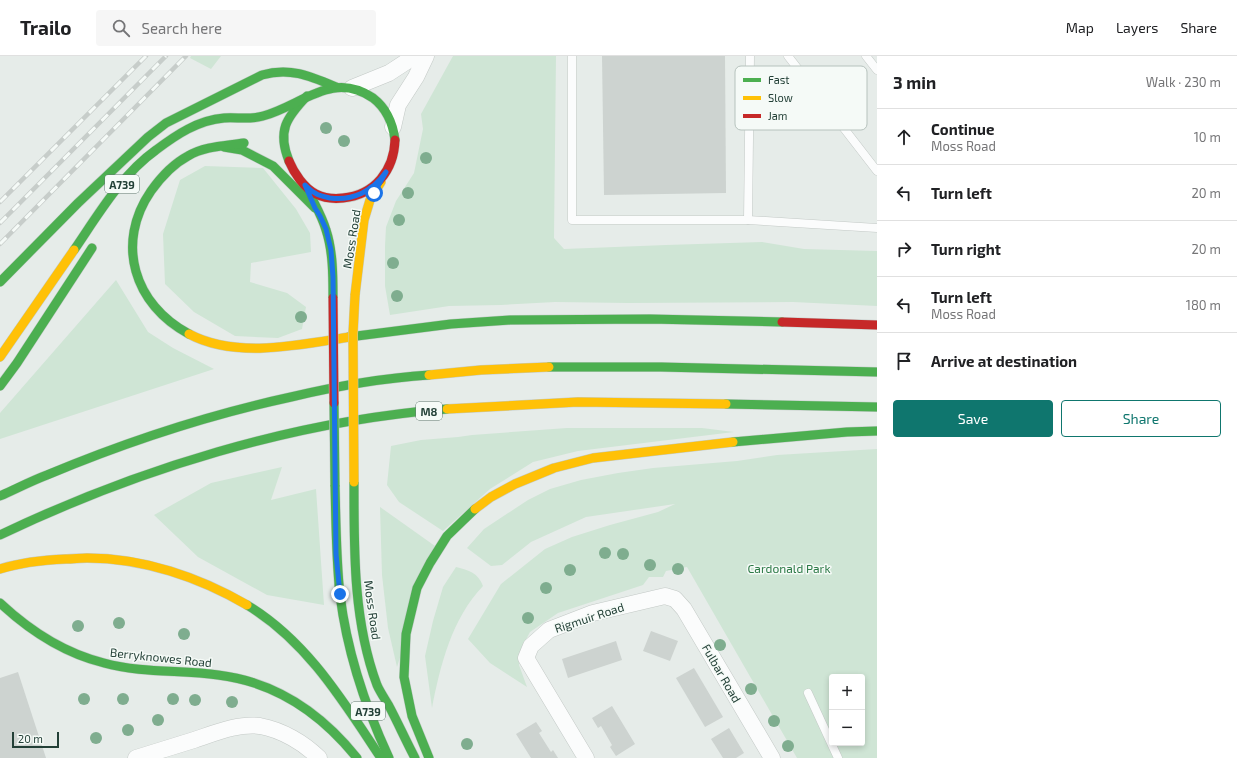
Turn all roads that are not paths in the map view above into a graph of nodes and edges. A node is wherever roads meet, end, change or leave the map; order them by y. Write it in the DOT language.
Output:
graph roads {
  1 [pos="415,56"];
  2 [pos="426,56"];
  3 [pos="572,56"];
  4 [pos="750,56"];
  5 [pos="788,56"];
  6 [pos="866,56"];
  7 [pos="750,66"];
  8 [pos="796,66"];
  9 [pos="877,70"];
  10 [pos="344,87"];
  11 [pos="307,96"];
  12 [pos="393,127"];
  13 [pos="749,130"];
  14 [pos="845,130"];
  15 [pos="244,143"];
  16 [pos="221,147"];
  17 [pos="255,147"];
  18 [pos="270,154"];
  19 [pos="172,156"];
  20 [pos="294,170"];
  21 [pos="877,171"];
  22 [pos="386,172"];
  23 [pos="305,185"];
  24 [pos="315,208"];
  25 [pos="748,220"];
  26 [pos="877,228"];
  27 [pos="99,238"];
  28 [pos="0,282"];
  29 [pos="877,325"];
  30 [pos="0,357"];
  31 [pos="877,372"];
  32 [pos="0,386"];
  33 [pos="877,407"];
  34 [pos="877,431"];
  35 [pos="0,496"];
  36 [pos="0,535"];
  37 [pos="0,569"];
  38 [pos="665,596"];
  39 [pos="0,603"];
  40 [pos="808,693"];
  41 [pos="136,758"];
  42 [pos="319,758"];
  43 [pos="356,758"];
  44 [pos="381,758"];
  45 [pos="389,758"];
  46 [pos="415,758"];
  47 [pos="429,758"];
  48 [pos="586,758"];
  49 [pos="772,758"];
  50 [pos="838,758"];
  1 -- 10 [label="street"];
  2 -- 12 [label="street"];
  3 -- 25 [label="lane"];
  4 -- 7 [label="lane"];
  5 -- 8 [label="lane"];
  6 -- 9 [label="lane"];
  10 -- 11 [label="main road"];
  10 -- 12 [label="main road"];
  10 -- 28 [label="main road"];
  11 -- 20 [label="main road"];
  11 -- 30 [label="main road, A739"];
  12 -- 22 [label="main road"];
  13 -- 25 [label="lane"];
  14 -- 21 [label="lane"];
  15 -- 16 [label="main road"];
  15 -- 17 [label="main road"];
  15 -- 19 [label="main road"];
  16 -- 24 [label="main road"];
  16 -- 29 [label="main road"];
  18 -- 20 [label="main road"];
  20 -- 23 [label="main road"];
  22 -- 23 [label="main road"];
  22 -- 46 [label="main road, Moss Road / A739, bridge"];
  23 -- 24 [label="main road, Moss Road / A739"];
  24 -- 45 [label="main road, Moss Road / A739, bridge"];
  25 -- 26 [label="lane"];
  27 -- 32 [label="main road"];
  31 -- 35 [label="main road"];
  33 -- 36 [label="main road, M8"];
  34 -- 47 [label="main road"];
  37 -- 44 [label="main road"];
  38 -- 48 [label="street, Rigmuir Road"];
  38 -- 49 [label="street, Fulbar Road"];
  39 -- 43 [label="main road, Berryknowes Road"];
  40 -- 50 [label="lane"];
  41 -- 42 [label="street"];
}
